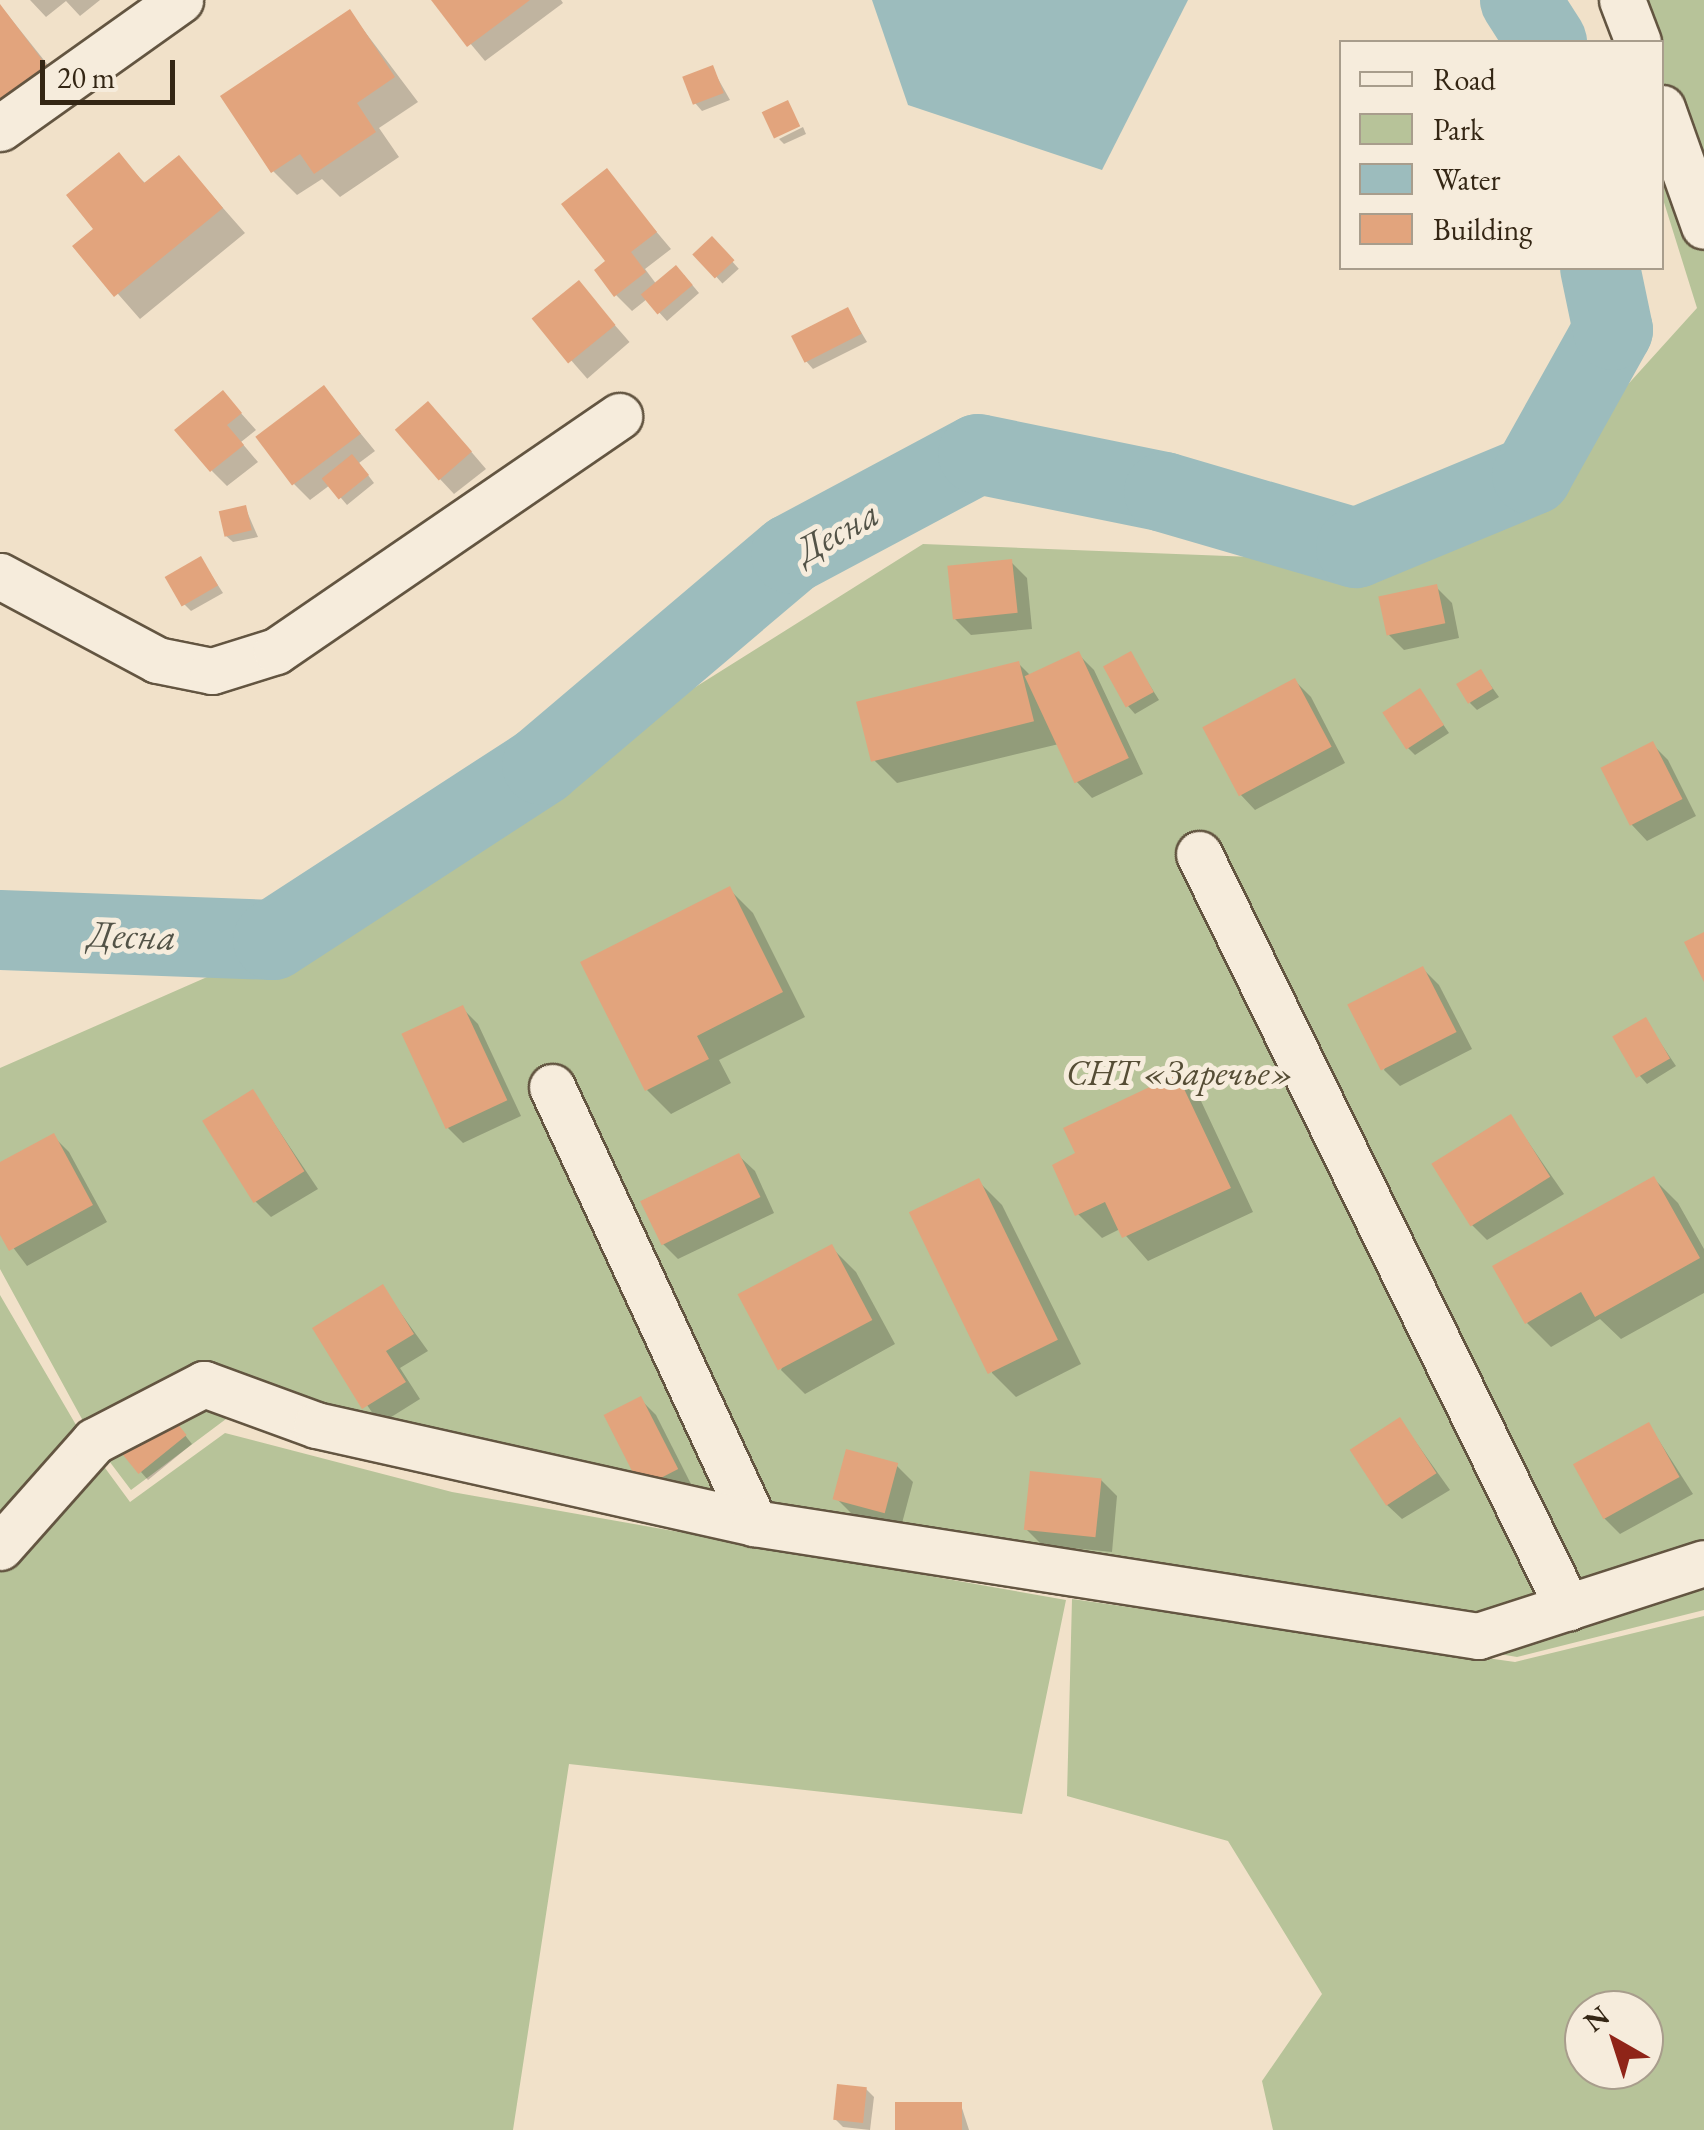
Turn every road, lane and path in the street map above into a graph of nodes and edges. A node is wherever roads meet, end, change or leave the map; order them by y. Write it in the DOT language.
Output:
graph roads {
  1 [pos="180,0"];
  2 [pos="1622,0"];
  3 [pos="1637,40"];
  4 [pos="1664,114"];
  5 [pos="0,128"];
  6 [pos="1704,226"];
  7 [pos="619,416"];
  8 [pos="0,576"];
  9 [pos="1199,854"];
  10 [pos="552,1088"];
  11 [pos="754,1523"];
  12 [pos="0,1547"];
  13 [pos="1704,1563"];
  14 [pos="1568,1608"];
  1 -- 5 [label="street"];
  2 -- 3 [label="street"];
  4 -- 6 [label="street"];
  7 -- 8 [label="street"];
  9 -- 14 [label="street"];
  10 -- 11 [label="street"];
  11 -- 12 [label="street"];
  11 -- 14 [label="street"];
  13 -- 14 [label="street"];
}
